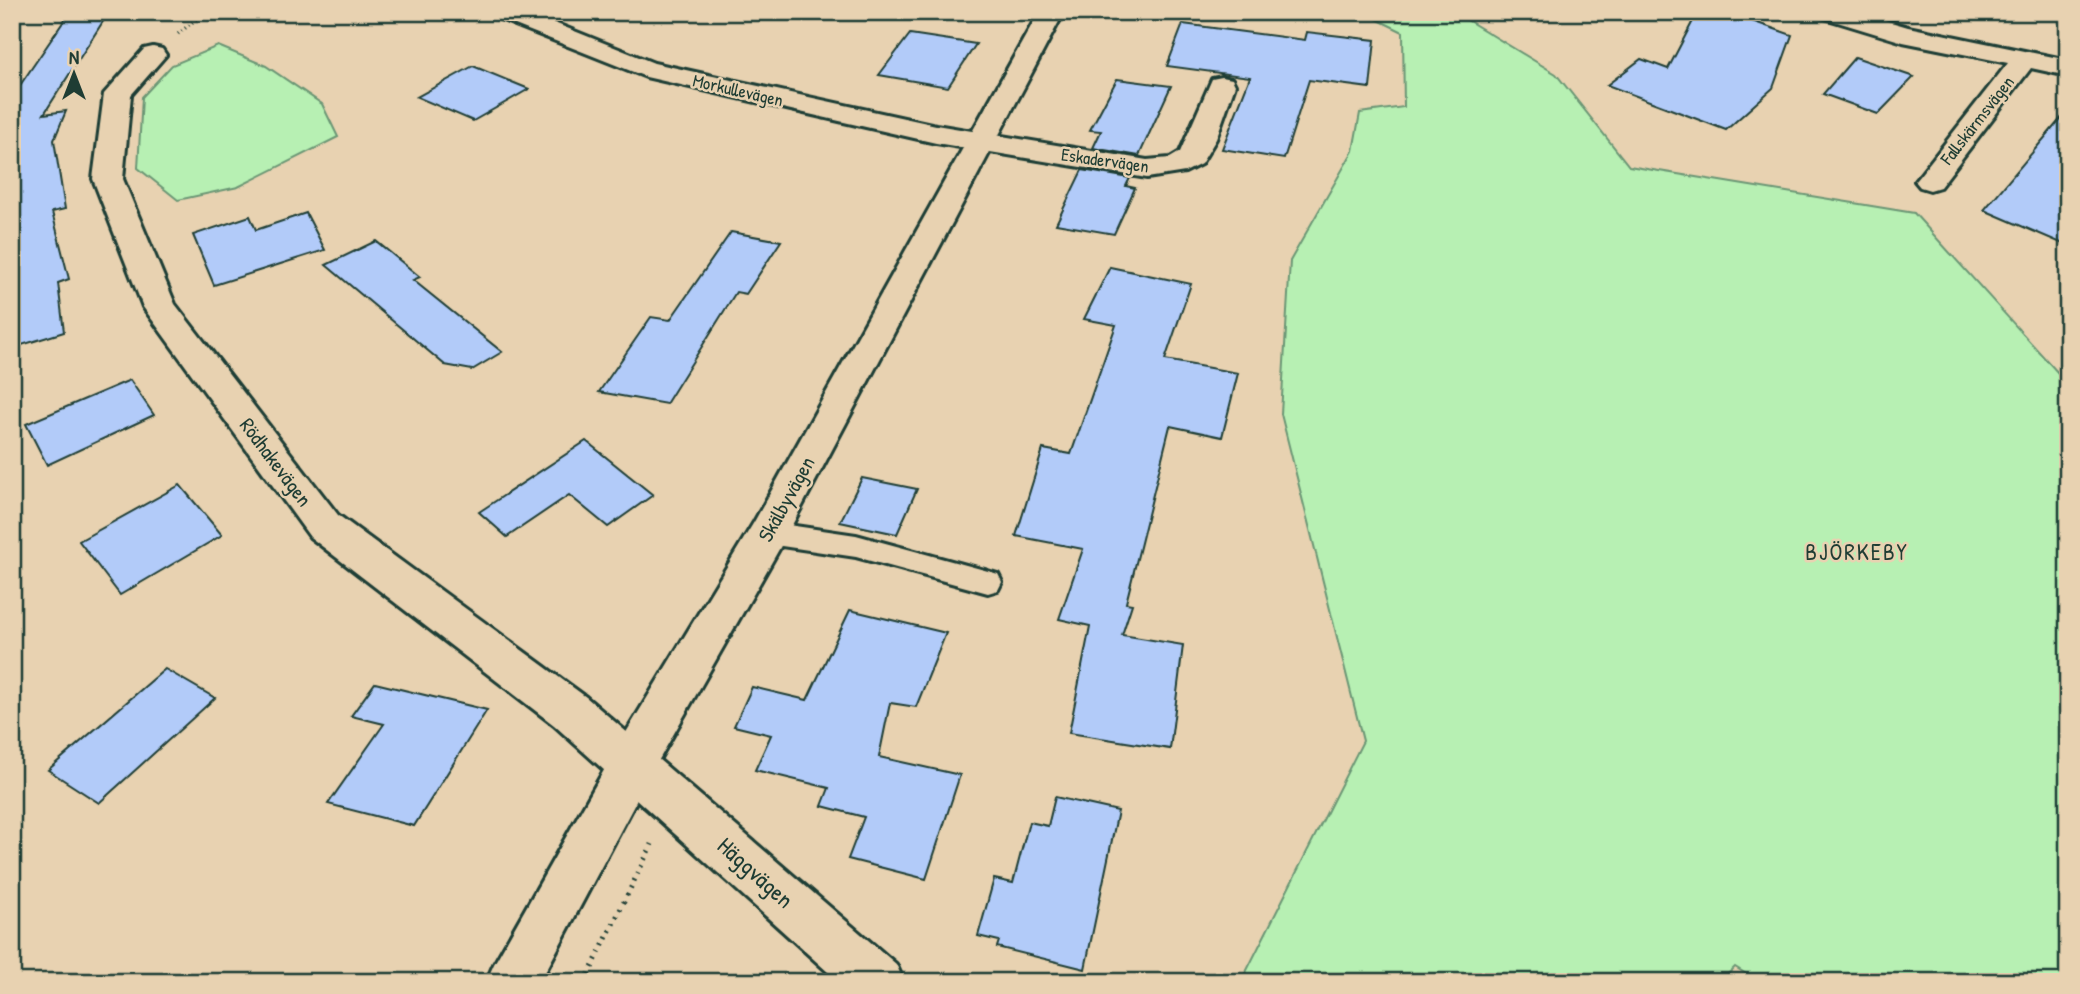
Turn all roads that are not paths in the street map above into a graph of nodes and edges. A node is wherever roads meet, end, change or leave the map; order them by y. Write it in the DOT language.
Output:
graph roads {
  1 [pos="504,12"];
  2 [pos="1052,12"];
  3 [pos="1830,12"];
  4 [pos="153,55"];
  5 [pos="2025,60"];
  6 [pos="2068,68"];
  7 [pos="1222,85"];
  8 [pos="980,141"];
  9 [pos="1930,181"];
  10 [pos="768,533"];
  11 [pos="988,582"];
  12 [pos="632,764"];
  13 [pos="512,982"];
  14 [pos="878,982"];
  1 -- 8 [label="street, Morkullevägen"];
  2 -- 8 [label="street, Skälbyvägen"];
  3 -- 5 [label="street, Fallskärmsvägen"];
  4 -- 12 [label="street, Rödhakevägen"];
  5 -- 6 [label="street, Fallskärmsvägen"];
  5 -- 9 [label="street, Fallskärmsvägen"];
  7 -- 8 [label="street, Eskadervägen"];
  8 -- 10 [label="street, Skälbyvägen"];
  10 -- 11 [label="lane"];
  10 -- 12 [label="street, Skälbyvägen"];
  12 -- 13 [label="street, Skälbyvägen"];
  12 -- 14 [label="street, Häggvägen"];
}
